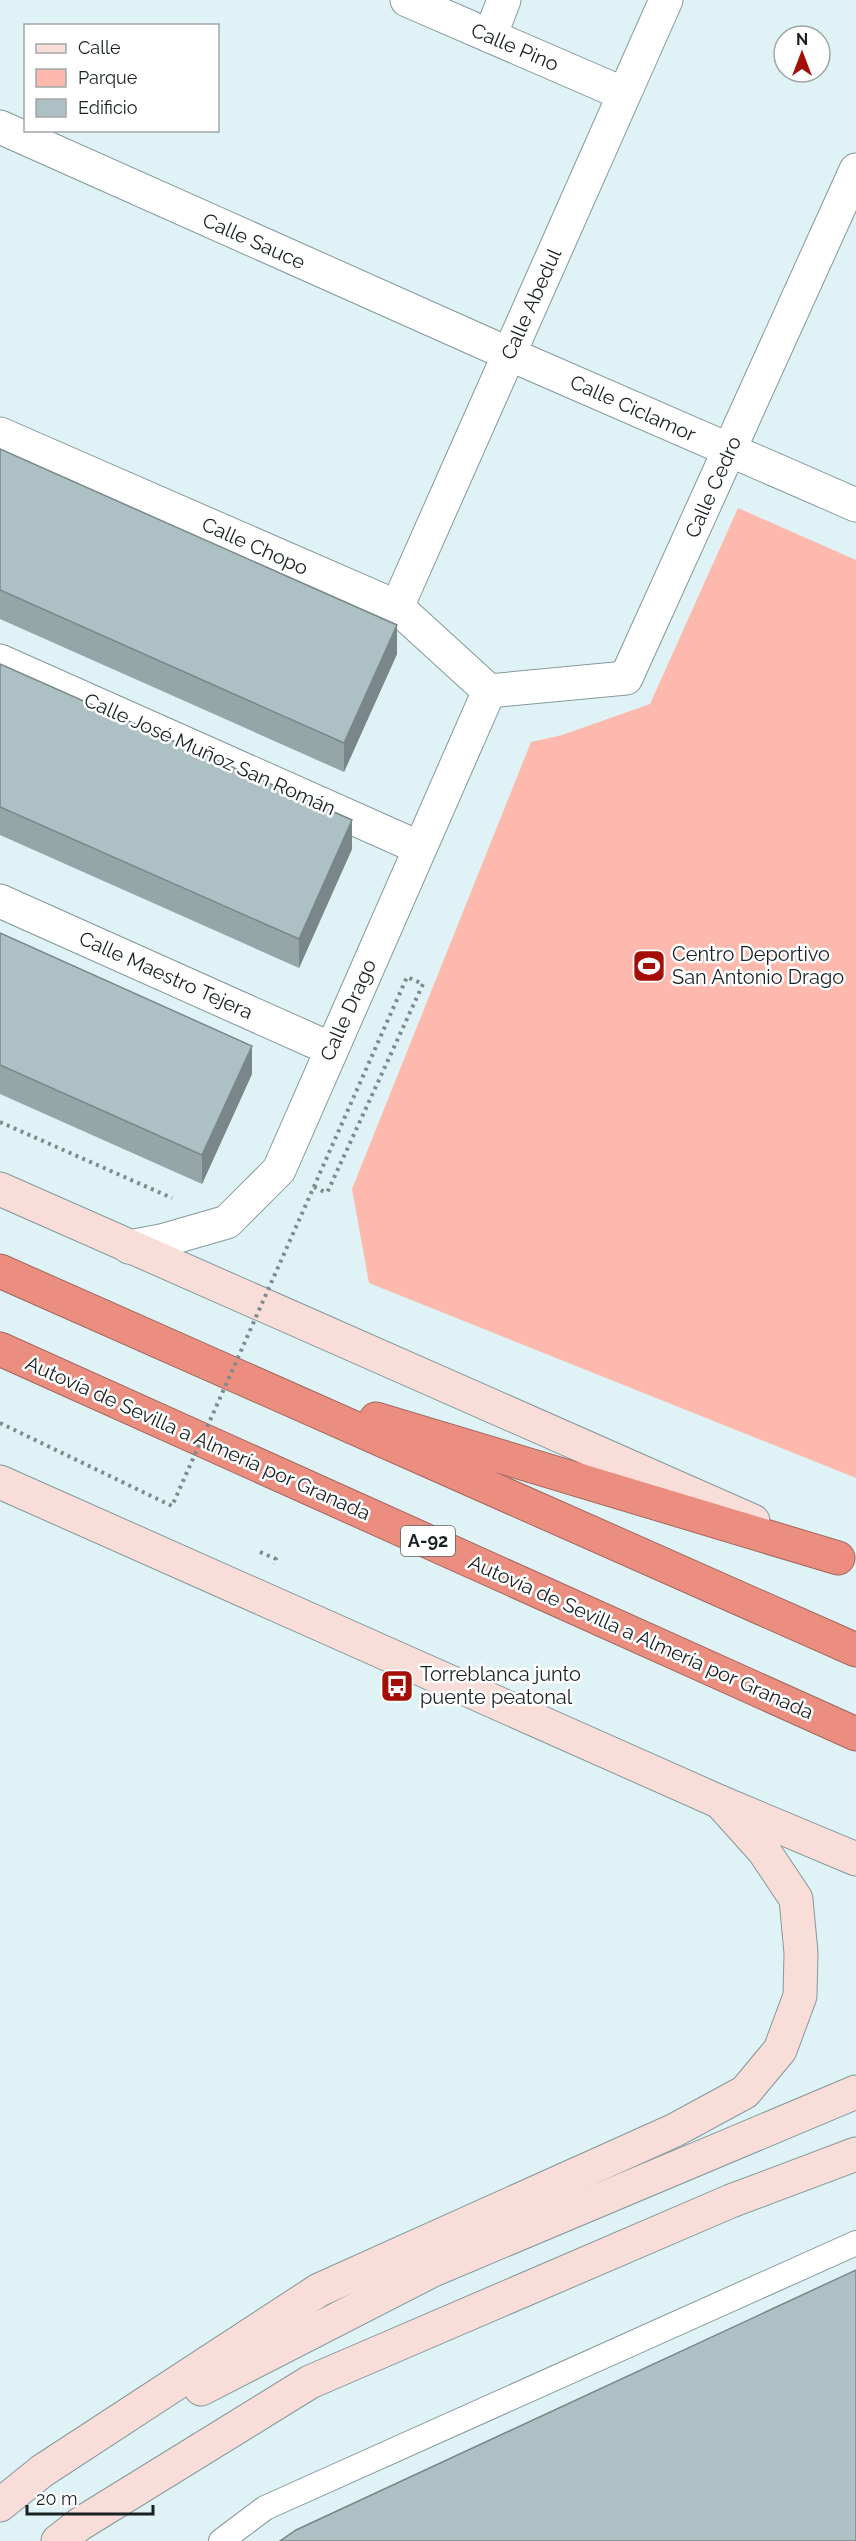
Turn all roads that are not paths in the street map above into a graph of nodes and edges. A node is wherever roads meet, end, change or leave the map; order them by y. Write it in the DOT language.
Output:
graph roads {
  1 [pos="406,0"];
  2 [pos="504,0"];
  3 [pos="666,0"];
  4 [pos="490,36"];
  5 [pos="624,94"];
  6 [pos="0,127"];
  7 [pos="856,170"];
  8 [pos="509,354"];
  9 [pos="0,434"];
  10 [pos="730,450"];
  11 [pos="856,505"];
  12 [pos="397,608"];
  13 [pos="0,661"];
  14 [pos="489,691"];
  15 [pos="420,848"];
  16 [pos="0,901"];
  17 [pos="331,1049"];
  18 [pos="0,1189"];
  19 [pos="129,1247"];
  20 [pos="0,1271"];
  21 [pos="0,1349"];
  22 [pos="240,1377"];
  23 [pos="0,1482"];
  24 [pos="847,1562"];
  25 [pos="856,1650"];
  26 [pos="856,1734"];
  27 [pos="720,1802"];
  28 [pos="856,1859"];
  29 [pos="856,2092"];
  30 [pos="856,2154"];
  31 [pos="856,2243"];
  32 [pos="42,2471"];
  33 [pos="0,2505"];
  34 [pos="58,2541"];
  35 [pos="221,2541"];
  1 -- 4 [label="street, Calle Pino"];
  2 -- 4 [label="street"];
  3 -- 5 [label="street, Calle Abedul"];
  4 -- 5 [label="street, Calle Pino"];
  5 -- 8 [label="street, Calle Abedul"];
  6 -- 8 [label="street, Calle Sauce"];
  7 -- 10 [label="street, Calle Cedro"];
  8 -- 10 [label="street, Calle Ciclamor"];
  8 -- 12 [label="street, Calle Abedul"];
  9 -- 12 [label="street, Calle Chopo"];
  10 -- 11 [label="street, Calle Ciclamor"];
  10 -- 14 [label="street, Calle Cedro"];
  12 -- 14 [label="street, Calle Chopo"];
  13 -- 15 [label="street, Calle José Muñoz San Román"];
  14 -- 15 [label="street, Calle Drago"];
  15 -- 17 [label="street, Calle Drago"];
  16 -- 17 [label="street, Calle Maestro Tejera"];
  17 -- 19 [label="street, Calle Drago"];
  18 -- 19 [label="main road"];
  19 -- 24 [label="main road"];
  20 -- 22 [label="highway"];
  21 -- 26 [label="highway, Autovía de Sevilla a Almería por Granada / A-92"];
  22 -- 24 [label="highway"];
  22 -- 25 [label="highway"];
  23 -- 27 [label="main road"];
  27 -- 28 [label="main road"];
  27 -- 32 [label="main road"];
  29 -- 32 [label="main road"];
  30 -- 34 [label="main road"];
  31 -- 35 [label="lane"];
  32 -- 33 [label="main road"];
}
